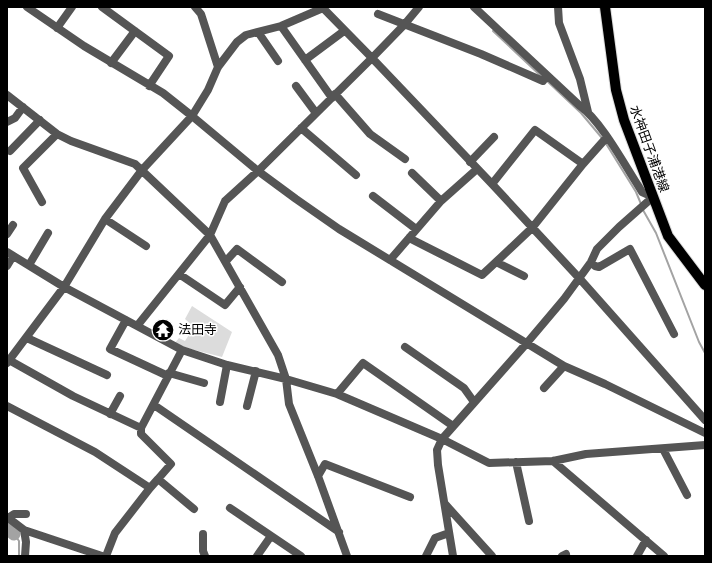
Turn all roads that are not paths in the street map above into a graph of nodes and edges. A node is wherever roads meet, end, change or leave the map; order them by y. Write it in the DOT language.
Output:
graph roads {
  1 [pos="27,7"];
  2 [pos="72,7"];
  3 [pos="102,7"];
  4 [pos="195,7"];
  5 [pos="419,7"];
  6 [pos="474,7"];
  7 [pos="558,7"];
  8 [pos="605,7"];
  9 [pos="322,8"];
  10 [pos="378,14"];
  11 [pos="404,24"];
  12 [pos="281,26"];
  13 [pos="56,28"];
  14 [pos="135,31"];
  15 [pos="344,31"];
  16 [pos="258,32"];
  17 [pos="372,58"];
  18 [pos="305,60"];
  19 [pos="278,61"];
  20 [pos="111,63"];
  21 [pos="218,67"];
  22 [pos="547,75"];
  23 [pos="149,86"];
  24 [pos="296,86"];
  25 [pos="7,95"];
  26 [pos="333,96"];
  27 [pos="23,107"];
  28 [pos="588,112"];
  29 [pos="316,113"];
  30 [pos="192,116"];
  31 [pos="40,120"];
  32 [pos="7,122"];
  33 [pos="302,128"];
  34 [pos="57,134"];
  35 [pos="494,137"];
  36 [pos="607,137"];
  37 [pos="10,151"];
  38 [pos="405,159"];
  39 [pos="470,162"];
  40 [pos="583,164"];
  41 [pos="478,169"];
  42 [pos="142,170"];
  43 [pos="258,171"];
  44 [pos="412,173"];
  45 [pos="356,175"];
  46 [pos="492,184"];
  47 [pos="373,196"];
  48 [pos="653,198"];
  49 [pos="441,201"];
  50 [pos="42,202"];
  51 [pos="105,219"];
  52 [pos="13,225"];
  53 [pos="532,228"];
  54 [pos="416,229"];
  55 [pos="48,233"];
  56 [pos="7,234"];
  57 [pos="210,235"];
  58 [pos="409,238"];
  59 [pos="146,246"];
  60 [pos="10,254"];
  61 [pos="390,260"];
  62 [pos="226,261"];
  63 [pos="496,262"];
  64 [pos="591,262"];
  65 [pos="29,265"];
  66 [pos="7,266"];
  67 [pos="179,274"];
  68 [pos="524,276"];
  69 [pos="580,279"];
  70 [pos="282,282"];
  71 [pos="705,285"];
  72 [pos="64,287"];
  73 [pos="240,288"];
  74 [pos="126,320"];
  75 [pos="137,326"];
  76 [pos="674,334"];
  77 [pos="28,338"];
  78 [pos="526,344"];
  79 [pos="405,347"];
  80 [pos="182,350"];
  81 [pos="8,362"];
  82 [pos="227,365"];
  83 [pos="564,366"];
  84 [pos="256,371"];
  85 [pos="108,375"];
  86 [pos="168,375"];
  87 [pos="286,379"];
  88 [pos="204,383"];
  89 [pos="544,388"];
  90 [pos="337,394"];
  91 [pos="120,396"];
  92 [pos="220,402"];
  93 [pos="474,402"];
  94 [pos="154,405"];
  95 [pos="7,406"];
  96 [pos="247,406"];
  97 [pos="110,414"];
  98 [pos="705,420"];
  99 [pos="453,426"];
  100 [pos="141,428"];
  101 [pos="705,433"];
  102 [pos="442,439"];
  103 [pos="705,445"];
  104 [pos="663,449"];
  105 [pos="553,461"];
  106 [pos="516,462"];
  107 [pos="318,476"];
  108 [pos="158,479"];
  109 [pos="150,488"];
  110 [pos="687,495"];
  111 [pos="410,498"];
  112 [pos="445,504"];
  113 [pos="230,508"];
  114 [pos="194,509"];
  115 [pos="26,514"];
  116 [pos="8,517"];
  117 [pos="529,521"];
  118 [pos="24,530"];
  119 [pos="339,532"];
  120 [pos="449,533"];
  121 [pos="203,534"];
  122 [pos="271,536"];
  123 [pos="646,540"];
  124 [pos="80,553"];
  125 [pos="25,556"];
  126 [pos="102,556"];
  127 [pos="106,556"];
  128 [pos="205,556"];
  129 [pos="257,556"];
  130 [pos="301,556"];
  131 [pos="348,556"];
  132 [pos="426,556"];
  133 [pos="453,556"];
  134 [pos="492,556"];
  135 [pos="637,556"];
  136 [pos="664,556"];
  1 -- 13 [label="street"];
  2 -- 13 [label="street"];
  3 -- 14 [label="street"];
  4 -- 21 [label="street"];
  5 -- 11 [label="street"];
  6 -- 22 [label="street"];
  7 -- 28 [label="street"];
  8 -- 48 [label="main road, 水神田子浦港線"];
  9 -- 12 [label="street"];
  9 -- 15 [label="street"];
  10 -- 11 [label="street"];
  11 -- 17 [label="street"];
  11 -- 22 [label="street"];
  12 -- 16 [label="street"];
  12 -- 18 [label="street"];
  13 -- 20 [label="street"];
  14 -- 20 [label="street"];
  14 -- 23 [label="street"];
  15 -- 17 [label="street"];
  15 -- 18 [label="street"];
  16 -- 19 [label="street"];
  16 -- 21 [label="street"];
  17 -- 26 [label="street"];
  17 -- 39 [label="street"];
  18 -- 26 [label="street"];
  20 -- 23 [label="street"];
  21 -- 30 [label="street"];
  22 -- 28 [label="street"];
  23 -- 30 [label="street"];
  24 -- 29 [label="street"];
  25 -- 27 [label="street"];
  26 -- 29 [label="street"];
  26 -- 38 [label="street"];
  27 -- 31 [label="street"];
  27 -- 32 [label="street"];
  28 -- 36 [label="street"];
  29 -- 33 [label="street"];
  30 -- 42 [label="street"];
  30 -- 43 [label="street"];
  31 -- 34 [label="street"];
  31 -- 37 [label="street"];
  33 -- 43 [label="street"];
  33 -- 45 [label="street"];
  34 -- 42 [label="street"];
  34 -- 50 [label="street"];
  35 -- 39 [label="street"];
  36 -- 40 [label="street"];
  36 -- 48 [label="street"];
  39 -- 41 [label="street"];
  40 -- 46 [label="street"];
  40 -- 53 [label="street"];
  41 -- 46 [label="street"];
  41 -- 49 [label="street"];
  42 -- 51 [label="street"];
  42 -- 57 [label="street"];
  43 -- 57 [label="street"];
  43 -- 61 [label="street"];
  44 -- 49 [label="street"];
  46 -- 53 [label="street"];
  47 -- 54 [label="street"];
  48 -- 64 [label="street"];
  48 -- 71 [label="main road, 水神田子浦港線"];
  49 -- 54 [label="street"];
  51 -- 59 [label="street"];
  51 -- 72 [label="street"];
  52 -- 56 [label="street"];
  53 -- 63 [label="street"];
  53 -- 69 [label="street"];
  54 -- 58 [label="street"];
  55 -- 65 [label="street"];
  57 -- 62 [label="street"];
  57 -- 67 [label="street"];
  58 -- 61 [label="street"];
  58 -- 63 [label="street"];
  60 -- 65 [label="street"];
  60 -- 66 [label="street"];
  61 -- 78 [label="street"];
  62 -- 70 [label="street"];
  62 -- 73 [label="street"];
  63 -- 68 [label="street"];
  64 -- 69 [label="street"];
  64 -- 76 [label="street"];
  65 -- 72 [label="street"];
  67 -- 73 [label="street"];
  67 -- 75 [label="street"];
  69 -- 78 [label="street"];
  69 -- 98 [label="street"];
  72 -- 74 [label="street"];
  72 -- 77 [label="street"];
  73 -- 87 [label="street"];
  74 -- 75 [label="street"];
  74 -- 86 [label="street"];
  75 -- 80 [label="street"];
  77 -- 81 [label="street"];
  77 -- 85 [label="street"];
  78 -- 83 [label="street"];
  78 -- 93 [label="street"];
  79 -- 93 [label="street"];
  80 -- 82 [label="street"];
  80 -- 86 [label="street"];
  81 -- 97 [label="street"];
  82 -- 84 [label="street"];
  82 -- 92 [label="street"];
  83 -- 89 [label="street"];
  83 -- 101 [label="street"];
  84 -- 87 [label="street"];
  84 -- 96 [label="street"];
  86 -- 88 [label="street"];
  86 -- 94 [label="street"];
  87 -- 90 [label="street"];
  87 -- 107 [label="street"];
  90 -- 99 [label="street"];
  90 -- 102 [label="street"];
  91 -- 97 [label="street"];
  93 -- 99 [label="street"];
  94 -- 100 [label="street"];
  94 -- 119 [label="street"];
  95 -- 109 [label="street"];
  97 -- 100 [label="street"];
  99 -- 102 [label="street"];
  100 -- 108 [label="street"];
  102 -- 106 [label="street"];
  102 -- 112 [label="street"];
  103 -- 104 [label="street"];
  104 -- 105 [label="street"];
  104 -- 110 [label="street"];
  105 -- 106 [label="street"];
  105 -- 123 [label="street"];
  106 -- 117 [label="street"];
  107 -- 111 [label="street"];
  107 -- 119 [label="street"];
  108 -- 109 [label="street"];
  108 -- 114 [label="street"];
  109 -- 127 [label="street"];
  112 -- 120 [label="street"];
  112 -- 134 [label="street"];
  113 -- 122 [label="street"];
  115 -- 116 [label="street"];
  116 -- 118 [label="street"];
  118 -- 124 [label="street"];
  118 -- 125 [label="street"];
  119 -- 131 [label="street"];
  120 -- 132 [label="street"];
  120 -- 133 [label="street"];
  121 -- 128 [label="street"];
  122 -- 129 [label="street"];
  122 -- 130 [label="street"];
  123 -- 135 [label="street"];
  123 -- 136 [label="street"];
  124 -- 126 [label="street"];
}
